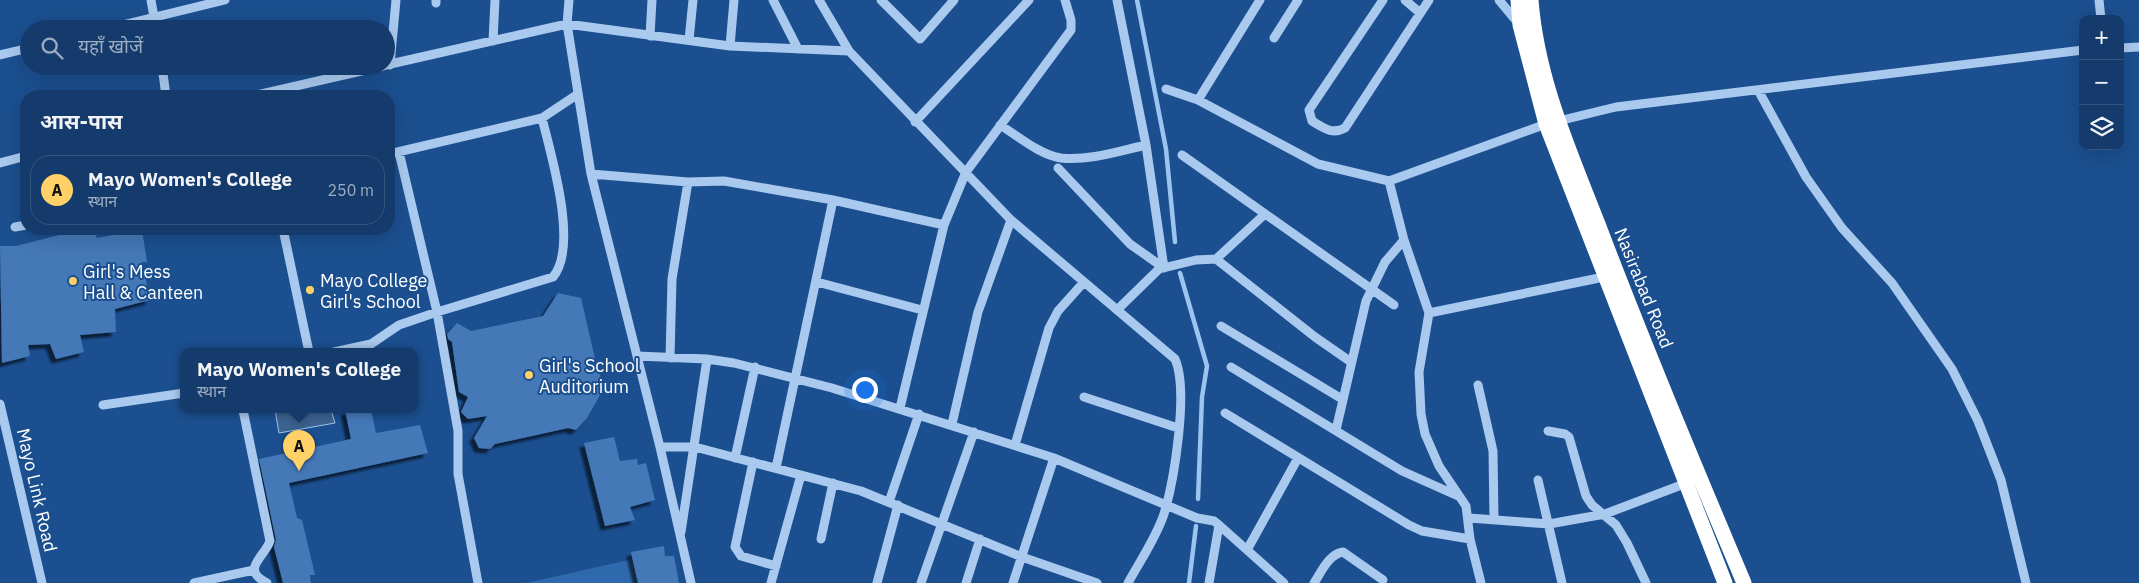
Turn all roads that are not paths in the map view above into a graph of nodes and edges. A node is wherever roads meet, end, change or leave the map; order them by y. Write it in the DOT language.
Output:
graph roads {
  1 [pos="151,0"];
  2 [pos="224,0"];
  3 [pos="396,0"];
  4 [pos="495,0"];
  5 [pos="569,0"];
  6 [pos="652,0"];
  7 [pos="693,0"];
  8 [pos="734,0"];
  9 [pos="773,0"];
  10 [pos="819,0"];
  11 [pos="882,0"];
  12 [pos="954,0"];
  13 [pos="1029,0"];
  14 [pos="1065,0"];
  15 [pos="1117,0"];
  16 [pos="1260,0"];
  17 [pos="1298,0"];
  18 [pos="1383,0"];
  19 [pos="1405,0"];
  20 [pos="1429,0"];
  21 [pos="1499,0"];
  22 [pos="1518,0"];
  23 [pos="1532,0"];
  24 [pos="2099,0"];
  25 [pos="1419,12"];
  26 [pos="2101,15"];
  27 [pos="155,17"];
  28 [pos="143,20"];
  29 [pos="155,20"];
  30 [pos="393,20"];
  31 [pos="567,24"];
  32 [pos="1527,27"];
  33 [pos="650,36"];
  34 [pos="1274,38"];
  35 [pos="689,40"];
  36 [pos="493,41"];
  37 [pos="730,46"];
  38 [pos="2124,48"];
  39 [pos="2139,48"];
  40 [pos="798,49"];
  41 [pos="20,50"];
  42 [pos="2079,50"];
  43 [pos="849,51"];
  44 [pos="0,55"];
  45 [pos="395,63"];
  46 [pos="163,75"];
  47 [pos="343,75"];
  48 [pos="1166,89"];
  49 [pos="165,90"];
  50 [pos="278,90"];
  51 [pos="1758,90"];
  52 [pos="578,94"];
  53 [pos="1198,100"];
  54 [pos="542,118"];
  55 [pos="915,122"];
  56 [pos="1551,122"];
  57 [pos="1000,125"];
  58 [pos="1146,145"];
  59 [pos="399,152"];
  60 [pos="395,153"];
  61 [pos="1182,155"];
  62 [pos="20,158"];
  63 [pos="0,163"];
  64 [pos="1058,168"];
  65 [pos="966,172"];
  66 [pos="591,174"];
  67 [pos="1389,181"];
  68 [pos="688,182"];
  69 [pos="833,200"];
  70 [pos="1265,214"];
  71 [pos="1011,220"];
  72 [pos="944,225"];
  73 [pos="20,226"];
  74 [pos="15,227"];
  75 [pos="284,235"];
  76 [pos="1404,240"];
  77 [pos="1216,258"];
  78 [pos="1168,266"];
  79 [pos="1604,277"];
  80 [pos="817,282"];
  81 [pos="1084,282"];
  82 [pos="1372,288"];
  83 [pos="1394,305"];
  84 [pos="922,310"];
  85 [pos="1116,310"];
  86 [pos="437,312"];
  87 [pos="1430,313"];
  88 [pos="1221,326"];
  89 [pos="308,348"];
  90 [pos="353,348"];
  91 [pos="638,356"];
  92 [pos="670,358"];
  93 [pos="707,359"];
  94 [pos="1351,362"];
  95 [pos="755,367"];
  96 [pos="1231,367"];
  97 [pos="796,378"];
  98 [pos="1478,385"];
  99 [pos="180,394"];
  100 [pos="1084,397"];
  101 [pos="1342,399"];
  102 [pos="0,404"];
  103 [pos="103,405"];
  104 [pos="900,408"];
  105 [pos="244,413"];
  106 [pos="1226,413"];
  107 [pos="919,414"];
  108 [pos="952,424"];
  109 [pos="1178,428"];
  110 [pos="1336,430"];
  111 [pos="1548,430"];
  112 [pos="974,432"];
  113 [pos="1015,445"];
  114 [pos="660,447"];
  115 [pos="694,447"];
  116 [pos="735,458"];
  117 [pos="1054,458"];
  118 [pos="1298,458"];
  119 [pos="752,462"];
  120 [pos="776,468"];
  121 [pos="801,475"];
  122 [pos="1538,480"];
  123 [pos="833,483"];
  124 [pos="1684,484"];
  125 [pos="1460,497"];
  126 [pos="889,502"];
  127 [pos="1166,504"];
  128 [pos="898,506"];
  129 [pos="1605,514"];
  130 [pos="1469,518"];
  131 [pos="1494,520"];
  132 [pos="941,523"];
  133 [pos="1216,523"];
  134 [pos="1549,524"];
  135 [pos="680,537"];
  136 [pos="821,539"];
  137 [pos="980,539"];
  138 [pos="1470,539"];
  139 [pos="1247,550"];
  140 [pos="1022,557"];
  141 [pos="776,566"];
  142 [pos="254,570"];
  143 [pos="1383,580"];
  144 [pos="42,583"];
  145 [pos="194,583"];
  146 [pos="267,583"];
  147 [pos="478,583"];
  148 [pos="691,583"];
  149 [pos="771,583"];
  150 [pos="877,583"];
  151 [pos="921,583"];
  152 [pos="966,583"];
  153 [pos="1014,583"];
  154 [pos="1097,583"];
  155 [pos="1128,583"];
  156 [pos="1209,583"];
  157 [pos="1284,583"];
  158 [pos="1314,583"];
  159 [pos="1481,583"];
  160 [pos="1562,583"];
  161 [pos="1646,583"];
  162 [pos="1725,583"];
  163 [pos="1744,583"];
  164 [pos="2026,583"];
  1 -- 27 [label="street"];
  2 -- 27 [label="street"];
  3 -- 30 [label="street"];
  4 -- 36 [label="street"];
  5 -- 31 [label="street"];
  6 -- 33 [label="street"];
  7 -- 35 [label="street"];
  8 -- 37 [label="street"];
  9 -- 40 [label="street"];
  10 -- 43 [label="street"];
  11 -- 12 [label="street"];
  13 -- 55 [label="street"];
  14 -- 57 [label="street"];
  15 -- 58 [label="street"];
  16 -- 53 [label="street"];
  17 -- 34 [label="street"];
  18 -- 25 [label="street"];
  19 -- 25 [label="street"];
  20 -- 25 [label="street"];
  21 -- 32 [label="street"];
  22 -- 32 [label="highway, Nasirabad Road"];
  23 -- 32 [label="highway, Nasirabad Road"];
  24 -- 26 [label="street"];
  27 -- 28 [label="street"];
  27 -- 29 [label="street"];
  31 -- 33 [label="street"];
  31 -- 36 [label="street"];
  31 -- 52 [label="street"];
  32 -- 56 [label="highway, Nasirabad Road"];
  33 -- 35 [label="street"];
  35 -- 37 [label="street"];
  36 -- 45 [label="street"];
  37 -- 40 [label="street"];
  38 -- 39 [label="street"];
  40 -- 43 [label="street"];
  41 -- 44 [label="street"];
  42 -- 51 [label="street"];
  43 -- 55 [label="street"];
  46 -- 49 [label="street"];
  47 -- 50 [label="street"];
  48 -- 53 [label="street"];
  51 -- 56 [label="street"];
  51 -- 164 [label="street"];
  52 -- 54 [label="street"];
  52 -- 66 [label="street"];
  53 -- 67 [label="street"];
  54 -- 59 [label="street"];
  54 -- 86 [label="street"];
  55 -- 65 [label="street"];
  56 -- 67 [label="street"];
  56 -- 79 [label="highway, Nasirabad Road"];
  56 -- 163 [label="highway, Nasirabad Road"];
  57 -- 58 [label="street"];
  57 -- 65 [label="street"];
  58 -- 78 [label="street"];
  59 -- 60 [label="street"];
  59 -- 86 [label="street"];
  61 -- 70 [label="street"];
  62 -- 63 [label="street"];
  64 -- 78 [label="street"];
  65 -- 71 [label="street"];
  65 -- 72 [label="street"];
  66 -- 68 [label="street"];
  66 -- 91 [label="street"];
  67 -- 76 [label="street"];
  68 -- 69 [label="street"];
  68 -- 92 [label="street"];
  69 -- 72 [label="street"];
  69 -- 80 [label="street"];
  70 -- 77 [label="street"];
  70 -- 82 [label="street"];
  71 -- 81 [label="street"];
  71 -- 108 [label="street"];
  72 -- 84 [label="street"];
  73 -- 74 [label="street"];
  75 -- 89 [label="street"];
  76 -- 82 [label="street"];
  76 -- 87 [label="street"];
  77 -- 78 [label="street"];
  77 -- 94 [label="street"];
  78 -- 85 [label="street"];
  79 -- 87 [label="street"];
  79 -- 124 [label="highway, Nasirabad Road"];
  80 -- 84 [label="street"];
  80 -- 97 [label="street"];
  81 -- 85 [label="street"];
  81 -- 113 [label="street"];
  82 -- 83 [label="street"];
  82 -- 94 [label="street"];
  84 -- 104 [label="street"];
  85 -- 109 [label="street"];
  86 -- 90 [label="street"];
  86 -- 147 [label="street"];
  87 -- 125 [label="street"];
  88 -- 101 [label="street"];
  91 -- 92 [label="street"];
  91 -- 114 [label="street"];
  92 -- 93 [label="street"];
  93 -- 95 [label="street"];
  93 -- 115 [label="street"];
  94 -- 101 [label="street"];
  95 -- 97 [label="street"];
  95 -- 116 [label="street"];
  96 -- 110 [label="street"];
  97 -- 104 [label="street"];
  97 -- 120 [label="street"];
  98 -- 131 [label="street"];
  99 -- 103 [label="street"];
  100 -- 109 [label="street"];
  101 -- 110 [label="street"];
  102 -- 144 [label="street, Mayo Link Road"];
  104 -- 107 [label="street"];
  105 -- 142 [label="street"];
  106 -- 118 [label="street"];
  107 -- 108 [label="street"];
  107 -- 126 [label="street"];
  108 -- 112 [label="street"];
  109 -- 127 [label="street"];
  110 -- 125 [label="street"];
  111 -- 129 [label="street"];
  112 -- 113 [label="street"];
  112 -- 132 [label="street"];
  113 -- 117 [label="street"];
  114 -- 115 [label="street"];
  114 -- 135 [label="street"];
  115 -- 116 [label="street"];
  115 -- 135 [label="street"];
  116 -- 119 [label="street"];
  117 -- 127 [label="street"];
  117 -- 140 [label="street"];
  118 -- 138 [label="street"];
  118 -- 139 [label="street"];
  119 -- 120 [label="street"];
  119 -- 141 [label="street"];
  120 -- 121 [label="street"];
  121 -- 123 [label="street"];
  121 -- 141 [label="street"];
  122 -- 134 [label="street"];
  123 -- 126 [label="street"];
  123 -- 136 [label="street"];
  124 -- 129 [label="street"];
  124 -- 162 [label="highway, Nasirabad Road"];
  125 -- 130 [label="street"];
  126 -- 128 [label="street"];
  127 -- 133 [label="street"];
  127 -- 155 [label="street"];
  128 -- 132 [label="street"];
  128 -- 150 [label="street"];
  129 -- 134 [label="street"];
  129 -- 161 [label="street"];
  130 -- 131 [label="street"];
  130 -- 138 [label="street"];
  131 -- 134 [label="street"];
  132 -- 137 [label="street"];
  132 -- 151 [label="street"];
  133 -- 139 [label="street"];
  133 -- 156 [label="street"];
  134 -- 160 [label="street"];
  135 -- 148 [label="street"];
  137 -- 140 [label="street"];
  137 -- 152 [label="street"];
  138 -- 159 [label="street"];
  139 -- 157 [label="street"];
  140 -- 153 [label="street"];
  140 -- 154 [label="street"];
  141 -- 149 [label="street"];
  142 -- 145 [label="street"];
  142 -- 146 [label="street"];
  143 -- 158 [label="street"];
}
